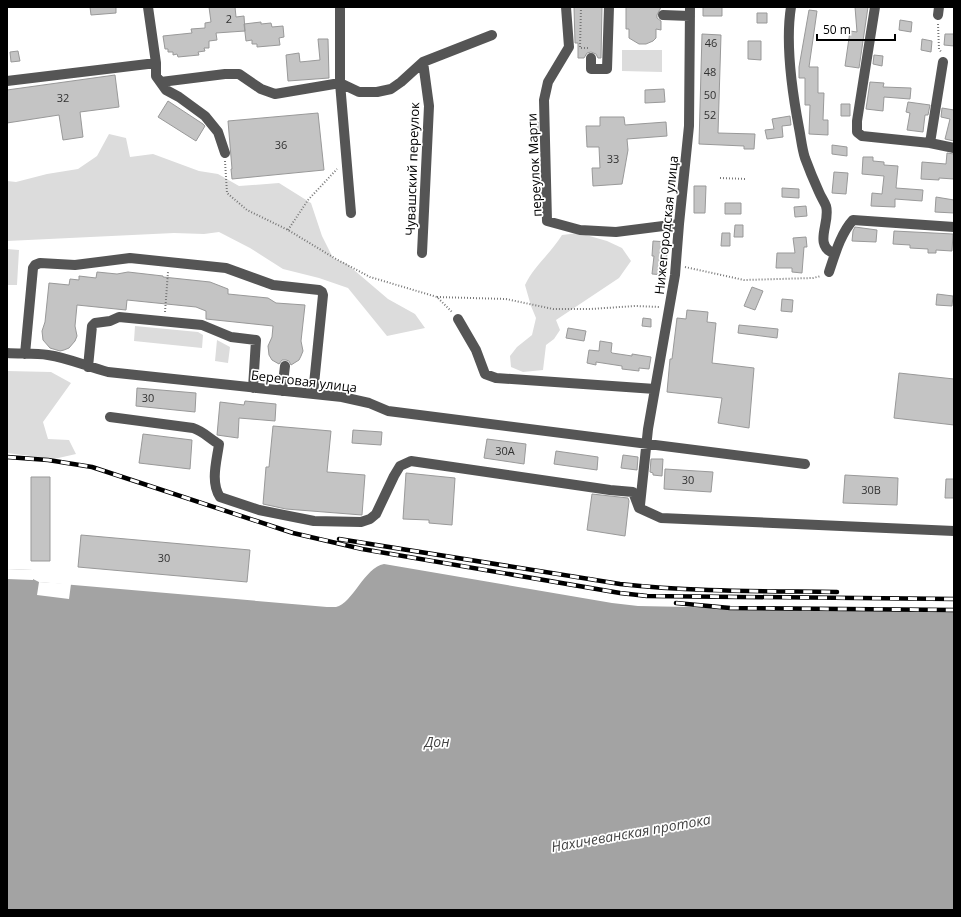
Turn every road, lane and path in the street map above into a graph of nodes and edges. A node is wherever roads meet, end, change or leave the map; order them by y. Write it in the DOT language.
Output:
graph roads {
  1 [pos="148,7"];
  2 [pos="340,7"];
  3 [pos="566,7"];
  4 [pos="581,7"];
  5 [pos="609,7"];
  6 [pos="791,7"];
  7 [pos="875,7"];
  8 [pos="690,11"];
  9 [pos="938,11"];
  10 [pos="663,15"];
  11 [pos="492,35"];
  12 [pos="595,48"];
  13 [pos="591,58"];
  14 [pos="423,62"];
  15 [pos="943,62"];
  16 [pos="156,63"];
  17 [pos="7,81"];
  18 [pos="161,82"];
  19 [pos="340,83"];
  20 [pos="930,143"];
  21 [pos="954,148"];
  22 [pos="225,152"];
  23 [pos="347,159"];
  24 [pos="720,178"];
  25 [pos="746,179"];
  26 [pos="351,213"];
  27 [pos="679,224"];
  28 [pos="954,226"];
  29 [pos="288,230"];
  30 [pos="422,253"];
  31 [pos="835,254"];
  32 [pos="169,262"];
  33 [pos="676,266"];
  34 [pos="829,272"];
  35 [pos="437,296"];
  36 [pos="669,308"];
  37 [pos="458,319"];
  38 [pos="164,321"];
  39 [pos="7,353"];
  40 [pos="25,354"];
  41 [pos="285,366"];
  42 [pos="88,367"];
  43 [pos="253,388"];
  44 [pos="655,389"];
  45 [pos="282,391"];
  46 [pos="313,394"];
  47 [pos="110,417"];
  48 [pos="646,444"];
  49 [pos="805,464"];
  50 [pos="639,508"];
  51 [pos="954,531"];
  1 -- 16 [label="street"];
  2 -- 19 [label="street"];
  3 -- 27 [label="street, переулок Марти"];
  4 -- 12 [label="path"];
  5 -- 13 [label="street"];
  6 -- 31 [label="street"];
  7 -- 20 [label="street"];
  8 -- 10 [label="street"];
  8 -- 27 [label="street, Нижегородская улица"];
  9 -- 15 [label="path"];
  11 -- 14 [label="street"];
  14 -- 19 [label="street"];
  14 -- 30 [label="street, Чувашский переулок"];
  15 -- 20 [label="street"];
  16 -- 17 [label="street"];
  16 -- 18 [label="street"];
  18 -- 19 [label="street"];
  18 -- 22 [label="street"];
  19 -- 23 [label="street"];
  20 -- 21 [label="street"];
  22 -- 29 [label="path"];
  23 -- 26 [label="street"];
  23 -- 29 [label="path"];
  24 -- 25 [label="path"];
  27 -- 33 [label="street, Нижегородская улица"];
  28 -- 31 [label="street"];
  29 -- 35 [label="path"];
  31 -- 34 [label="street"];
  32 -- 38 [label="path"];
  32 -- 40 [label="street"];
  32 -- 46 [label="street"];
  33 -- 34 [label="path"];
  33 -- 36 [label="street, Нижегородская улица"];
  35 -- 36 [label="path"];
  35 -- 37 [label="path"];
  36 -- 44 [label="street, Нижегородская улица"];
  37 -- 44 [label="street"];
  38 -- 42 [label="street"];
  38 -- 43 [label="street"];
  39 -- 40 [label="street, Береговая улица"];
  40 -- 42 [label="street, Береговая улица"];
  41 -- 45 [label="street"];
  42 -- 43 [label="street, Береговая улица"];
  43 -- 45 [label="street, Береговая улица"];
  44 -- 48 [label="street, Нижегородская улица"];
  45 -- 46 [label="street, Береговая улица"];
  46 -- 48 [label="street, Береговая улица"];
  47 -- 50 [label="street"];
  48 -- 49 [label="street, Береговая улица"];
  48 -- 50 [label="street, Нижегородская улица"];
  50 -- 51 [label="street"];
}
